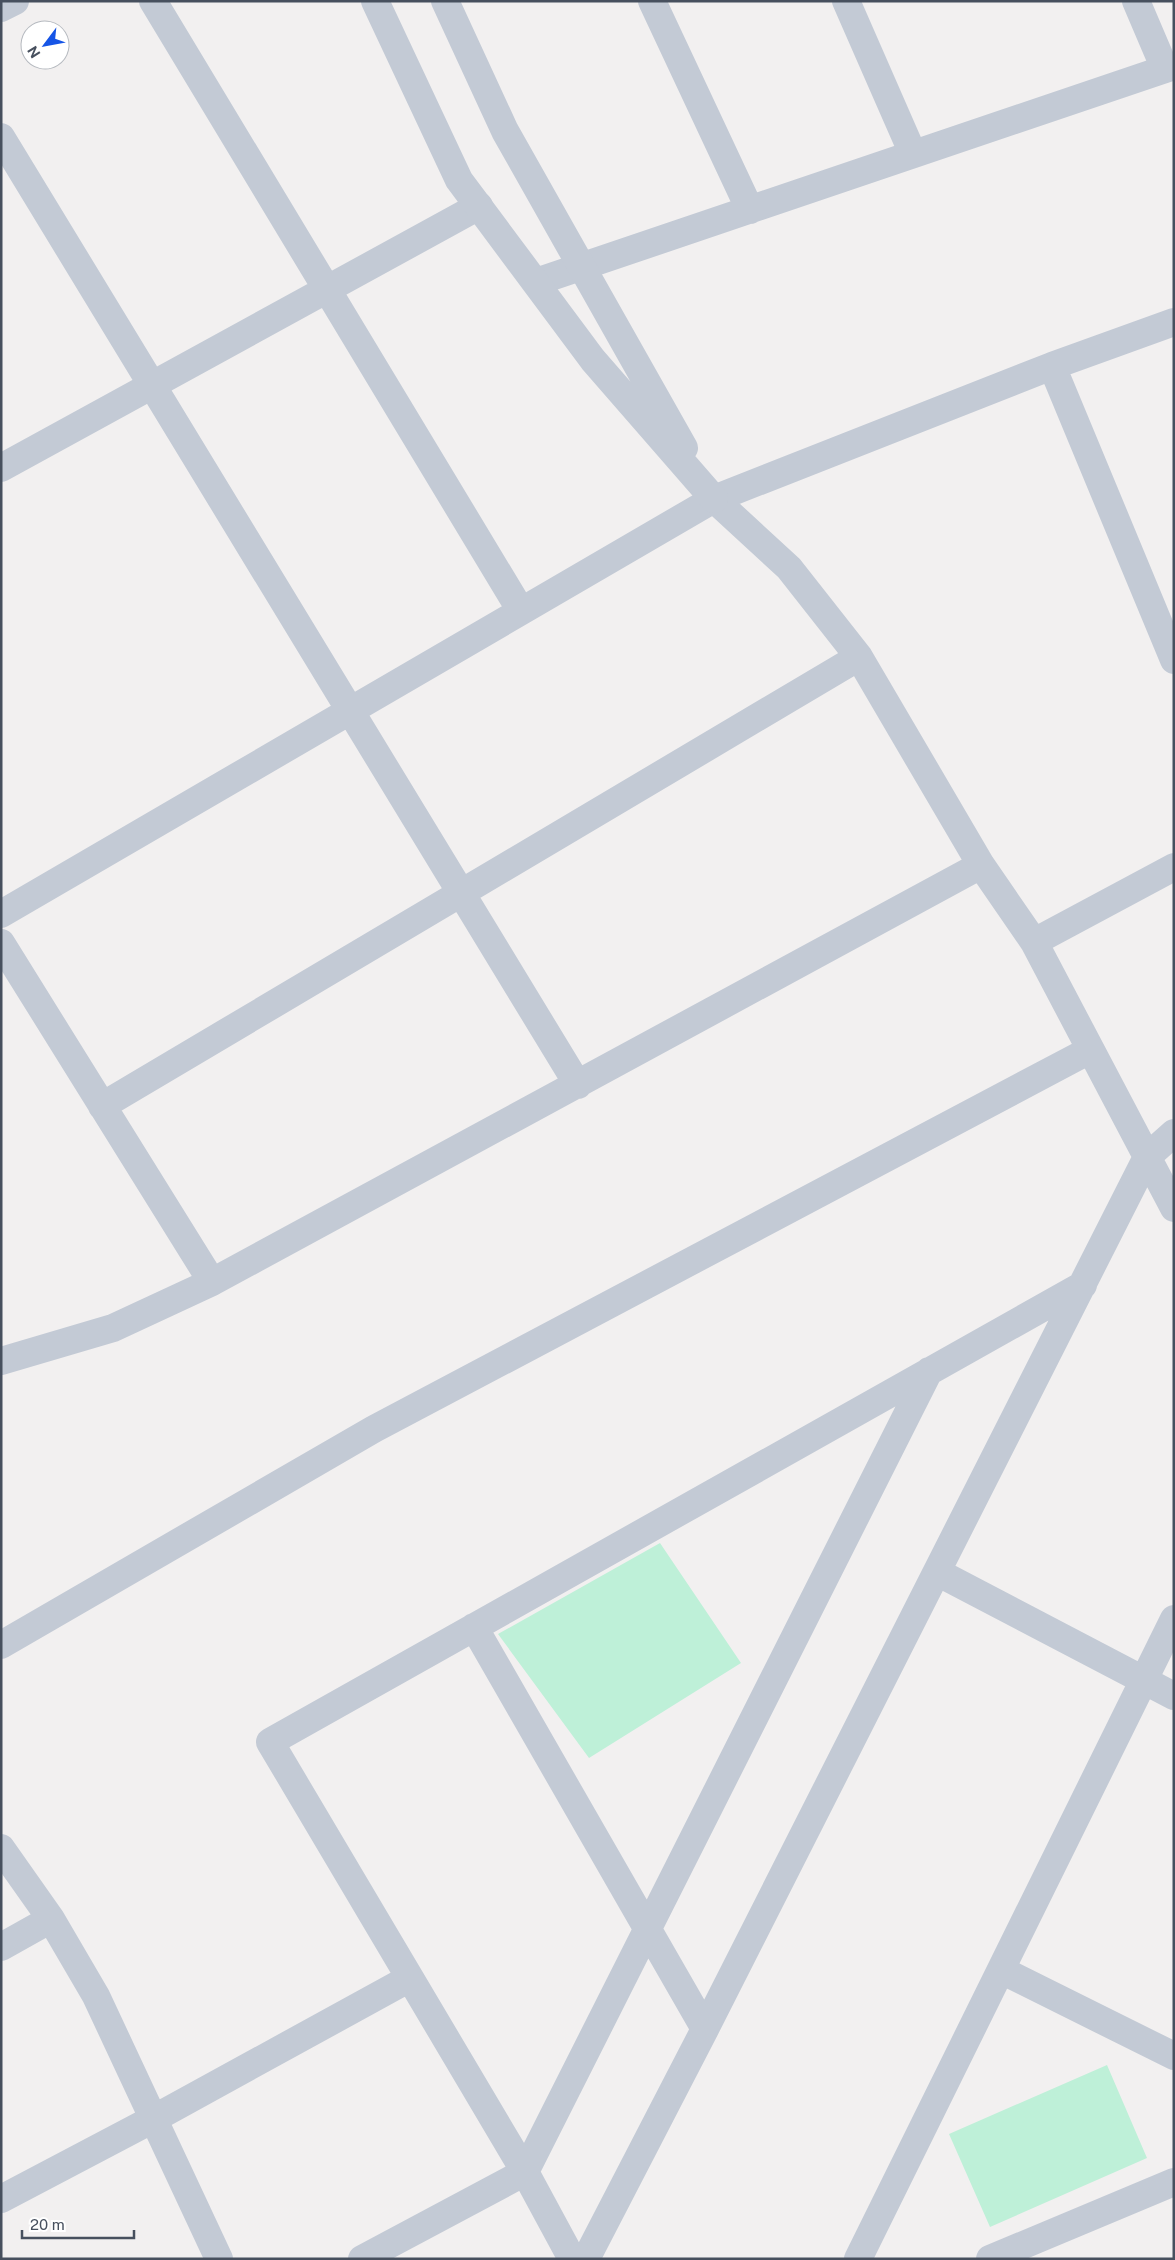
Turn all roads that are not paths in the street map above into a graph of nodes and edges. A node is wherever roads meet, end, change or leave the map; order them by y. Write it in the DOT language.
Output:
graph roads {
  1 [pos="15,1"];
  2 [pos="153,1"];
  3 [pos="375,1"];
  4 [pos="445,1"];
  5 [pos="652,1"];
  6 [pos="846,1"];
  7 [pos="1136,1"];
  8 [pos="1,8"];
  9 [pos="1170,67"];
  10 [pos="1,137"];
  11 [pos="913,154"];
  12 [pos="479,206"];
  13 [pos="750,210"];
  14 [pos="582,267"];
  15 [pos="536,282"];
  16 [pos="327,290"];
  17 [pos="1174,322"];
  18 [pos="1052,366"];
  19 [pos="152,386"];
  20 [pos="1,468"];
  21 [pos="714,499"];
  22 [pos="521,611"];
  23 [pos="859,657"];
  24 [pos="1174,660"];
  25 [pos="350,710"];
  26 [pos="981,865"];
  27 [pos="1174,867"];
  28 [pos="461,893"];
  29 [pos="1,914"];
  30 [pos="1034,942"];
  31 [pos="1,943"];
  32 [pos="1090,1050"];
  33 [pos="578,1085"];
  34 [pos="102,1106"];
  35 [pos="1174,1133"];
  36 [pos="1147,1157"];
  37 [pos="1174,1208"];
  38 [pos="212,1282"];
  39 [pos="1083,1285"];
  40 [pos="1,1361"];
  41 [pos="929,1371"];
  42 [pos="937,1572"];
  43 [pos="1174,1619"];
  44 [pos="474,1627"];
  45 [pos="1,1646"];
  46 [pos="1144,1680"];
  47 [pos="1174,1696"];
  48 [pos="1,1848"];
  49 [pos="52,1919"];
  50 [pos="647,1928"];
  51 [pos="1,1946"];
  52 [pos="1001,1970"];
  53 [pos="410,1978"];
  54 [pos="705,2030"];
  55 [pos="1174,2056"];
  56 [pos="155,2118"];
  57 [pos="525,2172"];
  58 [pos="1174,2182"];
  59 [pos="1,2199"];
  60 [pos="219,2259"];
  61 [pos="362,2259"];
  62 [pos="572,2259"];
  63 [pos="586,2259"];
  64 [pos="858,2259"];
  65 [pos="990,2259"];
  1 -- 8 [label="street"];
  2 -- 16 [label="street"];
  3 -- 12 [label="street"];
  4 -- 14 [label="street"];
  5 -- 13 [label="street"];
  6 -- 11 [label="street"];
  7 -- 9 [label="street"];
  9 -- 11 [label="street"];
  10 -- 19 [label="street"];
  11 -- 13 [label="street"];
  12 -- 15 [label="street"];
  12 -- 16 [label="street"];
  13 -- 14 [label="street"];
  14 -- 15 [label="street"];
  14 -- 21 [label="street"];
  15 -- 21 [label="street"];
  16 -- 19 [label="street"];
  16 -- 22 [label="street"];
  17 -- 18 [label="street"];
  18 -- 21 [label="street"];
  18 -- 24 [label="street"];
  19 -- 20 [label="street"];
  19 -- 25 [label="street"];
  21 -- 22 [label="street"];
  21 -- 23 [label="street"];
  22 -- 25 [label="street"];
  23 -- 26 [label="street"];
  23 -- 28 [label="street"];
  25 -- 28 [label="street"];
  25 -- 29 [label="street"];
  26 -- 30 [label="street"];
  26 -- 33 [label="street"];
  27 -- 30 [label="street"];
  28 -- 33 [label="street"];
  28 -- 34 [label="street"];
  30 -- 32 [label="street"];
  31 -- 34 [label="street"];
  32 -- 36 [label="street"];
  32 -- 45 [label="street"];
  33 -- 38 [label="street"];
  34 -- 38 [label="street"];
  35 -- 36 [label="street"];
  36 -- 37 [label="street"];
  36 -- 39 [label="street"];
  38 -- 40 [label="street"];
  39 -- 41 [label="street"];
  39 -- 42 [label="street"];
  41 -- 44 [label="street"];
  41 -- 50 [label="street"];
  42 -- 46 [label="street"];
  42 -- 54 [label="street"];
  43 -- 46 [label="street"];
  44 -- 50 [label="street"];
  44 -- 53 [label="street"];
  46 -- 47 [label="street"];
  46 -- 52 [label="street"];
  48 -- 49 [label="street"];
  49 -- 51 [label="street"];
  49 -- 56 [label="street"];
  50 -- 54 [label="street"];
  50 -- 57 [label="street"];
  52 -- 55 [label="street"];
  52 -- 64 [label="street"];
  53 -- 56 [label="street"];
  53 -- 57 [label="street"];
  54 -- 63 [label="street"];
  56 -- 59 [label="street"];
  56 -- 60 [label="street"];
  57 -- 61 [label="street"];
  57 -- 62 [label="street"];
  58 -- 65 [label="street"];
}
